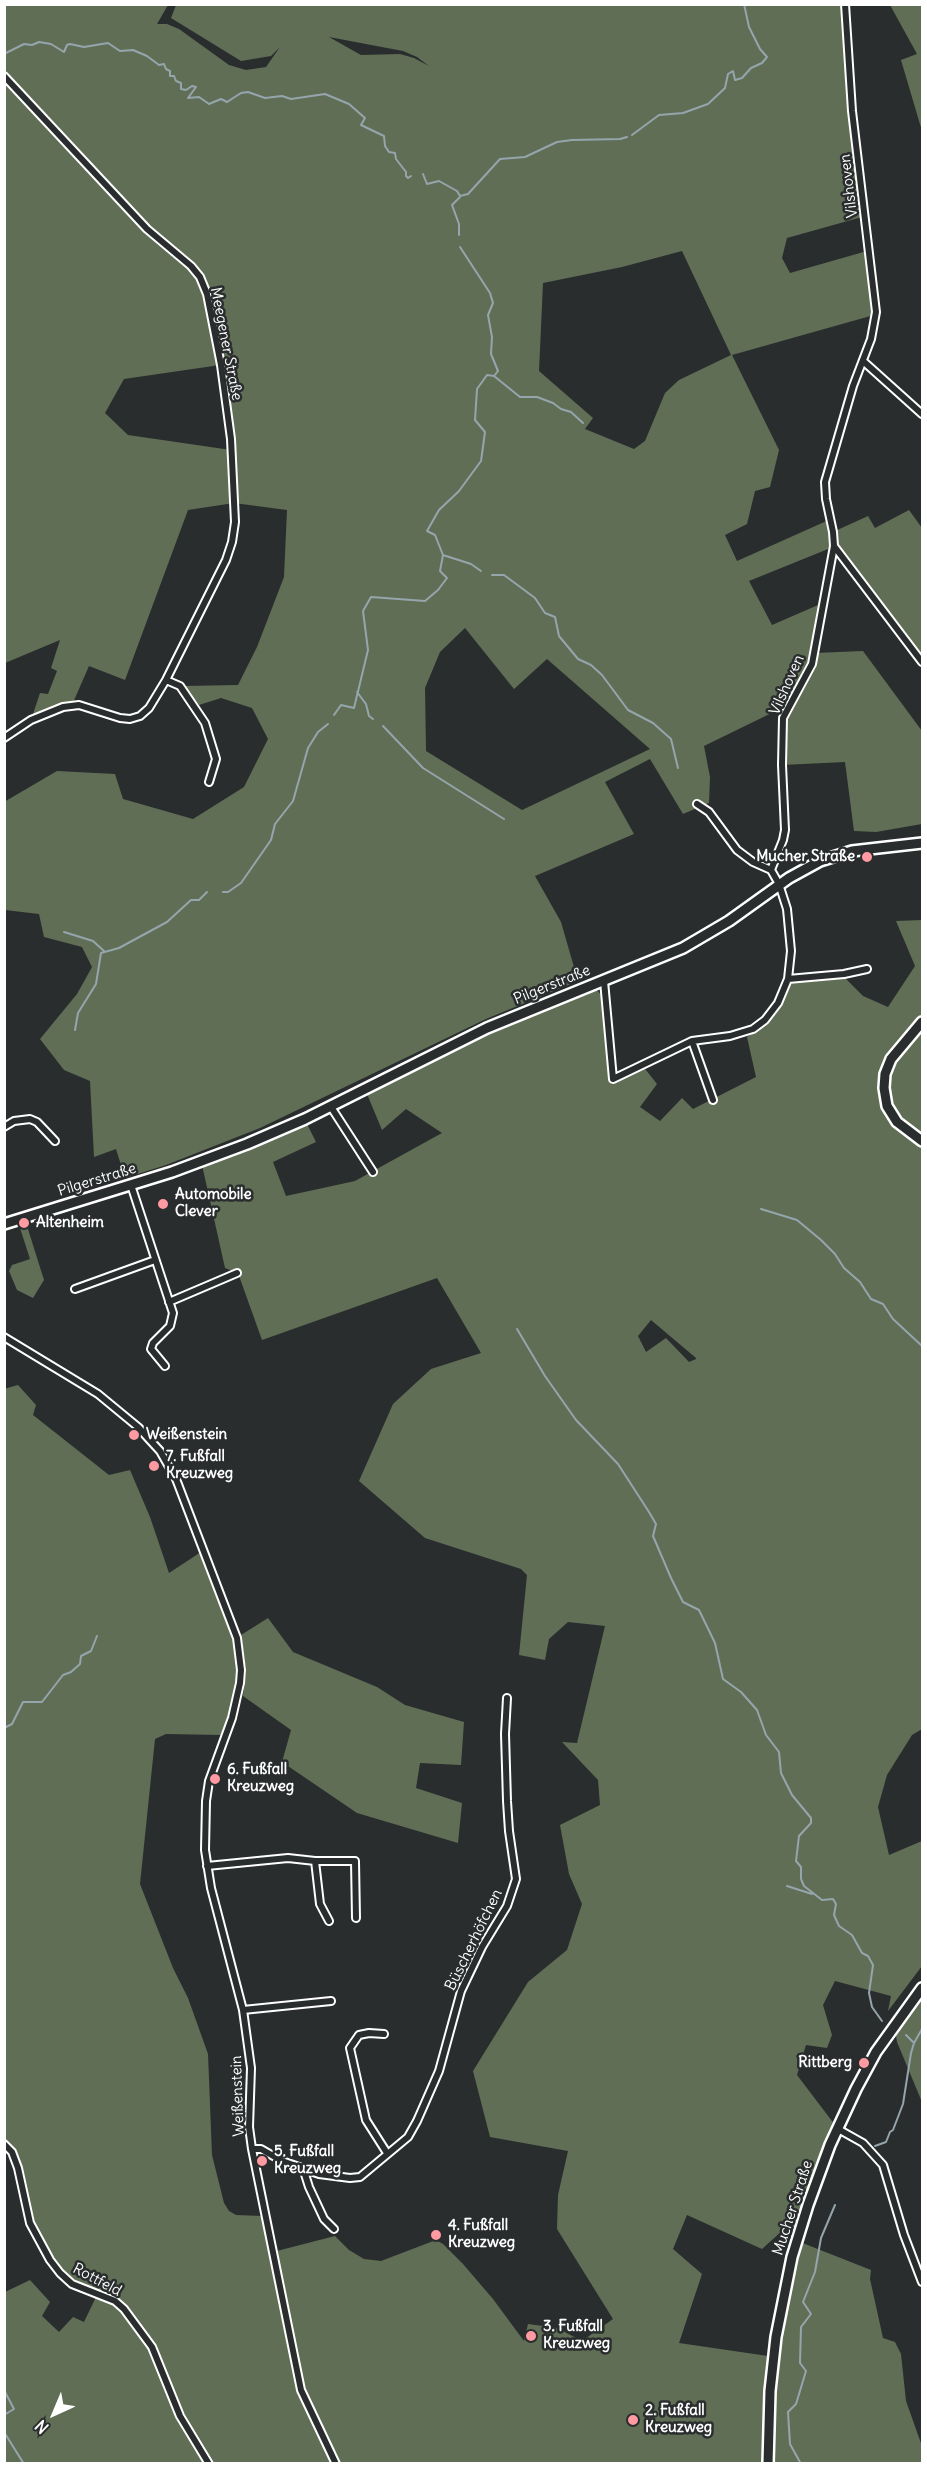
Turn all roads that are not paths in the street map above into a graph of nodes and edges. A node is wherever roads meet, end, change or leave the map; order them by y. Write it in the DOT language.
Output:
graph roads {
  1 [pos="845,4"];
  2 [pos="4,76"];
  3 [pos="862,362"];
  4 [pos="922,414"];
  5 [pos="834,546"];
  6 [pos="922,662"];
  7 [pos="166,680"];
  8 [pos="4,738"];
  9 [pos="209,782"];
  10 [pos="697,804"];
  11 [pos="922,843"];
  12 [pos="771,870"];
  13 [pos="779,884"];
  14 [pos="867,969"];
  15 [pos="788,979"];
  16 [pos="604,981"];
  17 [pos="922,1022"];
  18 [pos="692,1041"];
  19 [pos="713,1100"];
  20 [pos="331,1107"];
  21 [pos="4,1127"];
  22 [pos="55,1141"];
  23 [pos="922,1141"];
  24 [pos="373,1172"];
  25 [pos="131,1185"];
  26 [pos="4,1224"];
  27 [pos="155,1260"];
  28 [pos="237,1273"];
  29 [pos="75,1289"];
  30 [pos="169,1302"];
  31 [pos="4,1337"];
  32 [pos="165,1366"];
  33 [pos="507,1698"];
  34 [pos="315,1861"];
  35 [pos="207,1866"];
  36 [pos="356,1918"];
  37 [pos="328,1921"];
  38 [pos="922,1988"];
  39 [pos="331,2001"];
  40 [pos="243,2010"];
  41 [pos="384,2034"];
  42 [pos="838,2128"];
  43 [pos="4,2144"];
  44 [pos="252,2149"];
  45 [pos="387,2153"];
  46 [pos="303,2168"];
  47 [pos="334,2229"];
  48 [pos="922,2282"];
  49 [pos="209,2463"];
  50 [pos="336,2463"];
  51 [pos="768,2463"];
  1 -- 3 [label="street, Vilshoven"];
  2 -- 7 [label="street, Meegener Straße"];
  3 -- 4 [label="street"];
  3 -- 5 [label="street, Vilshoven"];
  5 -- 6 [label="street, Vilshoven"];
  5 -- 12 [label="street, Vilshoven"];
  7 -- 8 [label="street, Meegener Straße"];
  7 -- 9 [label="street"];
  10 -- 12 [label="street"];
  11 -- 13 [label="main road, Pilgerstraße"];
  12 -- 13 [label="street"];
  13 -- 15 [label="street"];
  13 -- 16 [label="main road, Pilgerstraße"];
  14 -- 15 [label="street"];
  15 -- 18 [label="street"];
  16 -- 18 [label="street"];
  16 -- 20 [label="main road, Pilgerstraße"];
  17 -- 23 [label="main road"];
  18 -- 19 [label="street"];
  20 -- 24 [label="street"];
  20 -- 25 [label="main road, Pilgerstraße"];
  21 -- 22 [label="street"];
  25 -- 26 [label="main road, Pilgerstraße"];
  25 -- 27 [label="street"];
  27 -- 29 [label="street"];
  27 -- 30 [label="street"];
  28 -- 30 [label="street"];
  30 -- 32 [label="street"];
  31 -- 35 [label="street, Weißenstein"];
  33 -- 45 [label="street, Büscherhöfchen"];
  34 -- 35 [label="street"];
  34 -- 36 [label="street"];
  34 -- 37 [label="street"];
  35 -- 40 [label="street, Weißenstein"];
  38 -- 42 [label="main road, Mucher Straße"];
  39 -- 40 [label="street"];
  40 -- 44 [label="street, Weißenstein"];
  41 -- 45 [label="street"];
  42 -- 48 [label="street"];
  42 -- 51 [label="main road, Mucher Straße"];
  43 -- 49 [label="street, Rottfeld"];
  44 -- 46 [label="street, Büscherhöfchen"];
  44 -- 50 [label="street, Weißenstein"];
  45 -- 46 [label="street, Büscherhöfchen"];
  46 -- 47 [label="street"];
}
